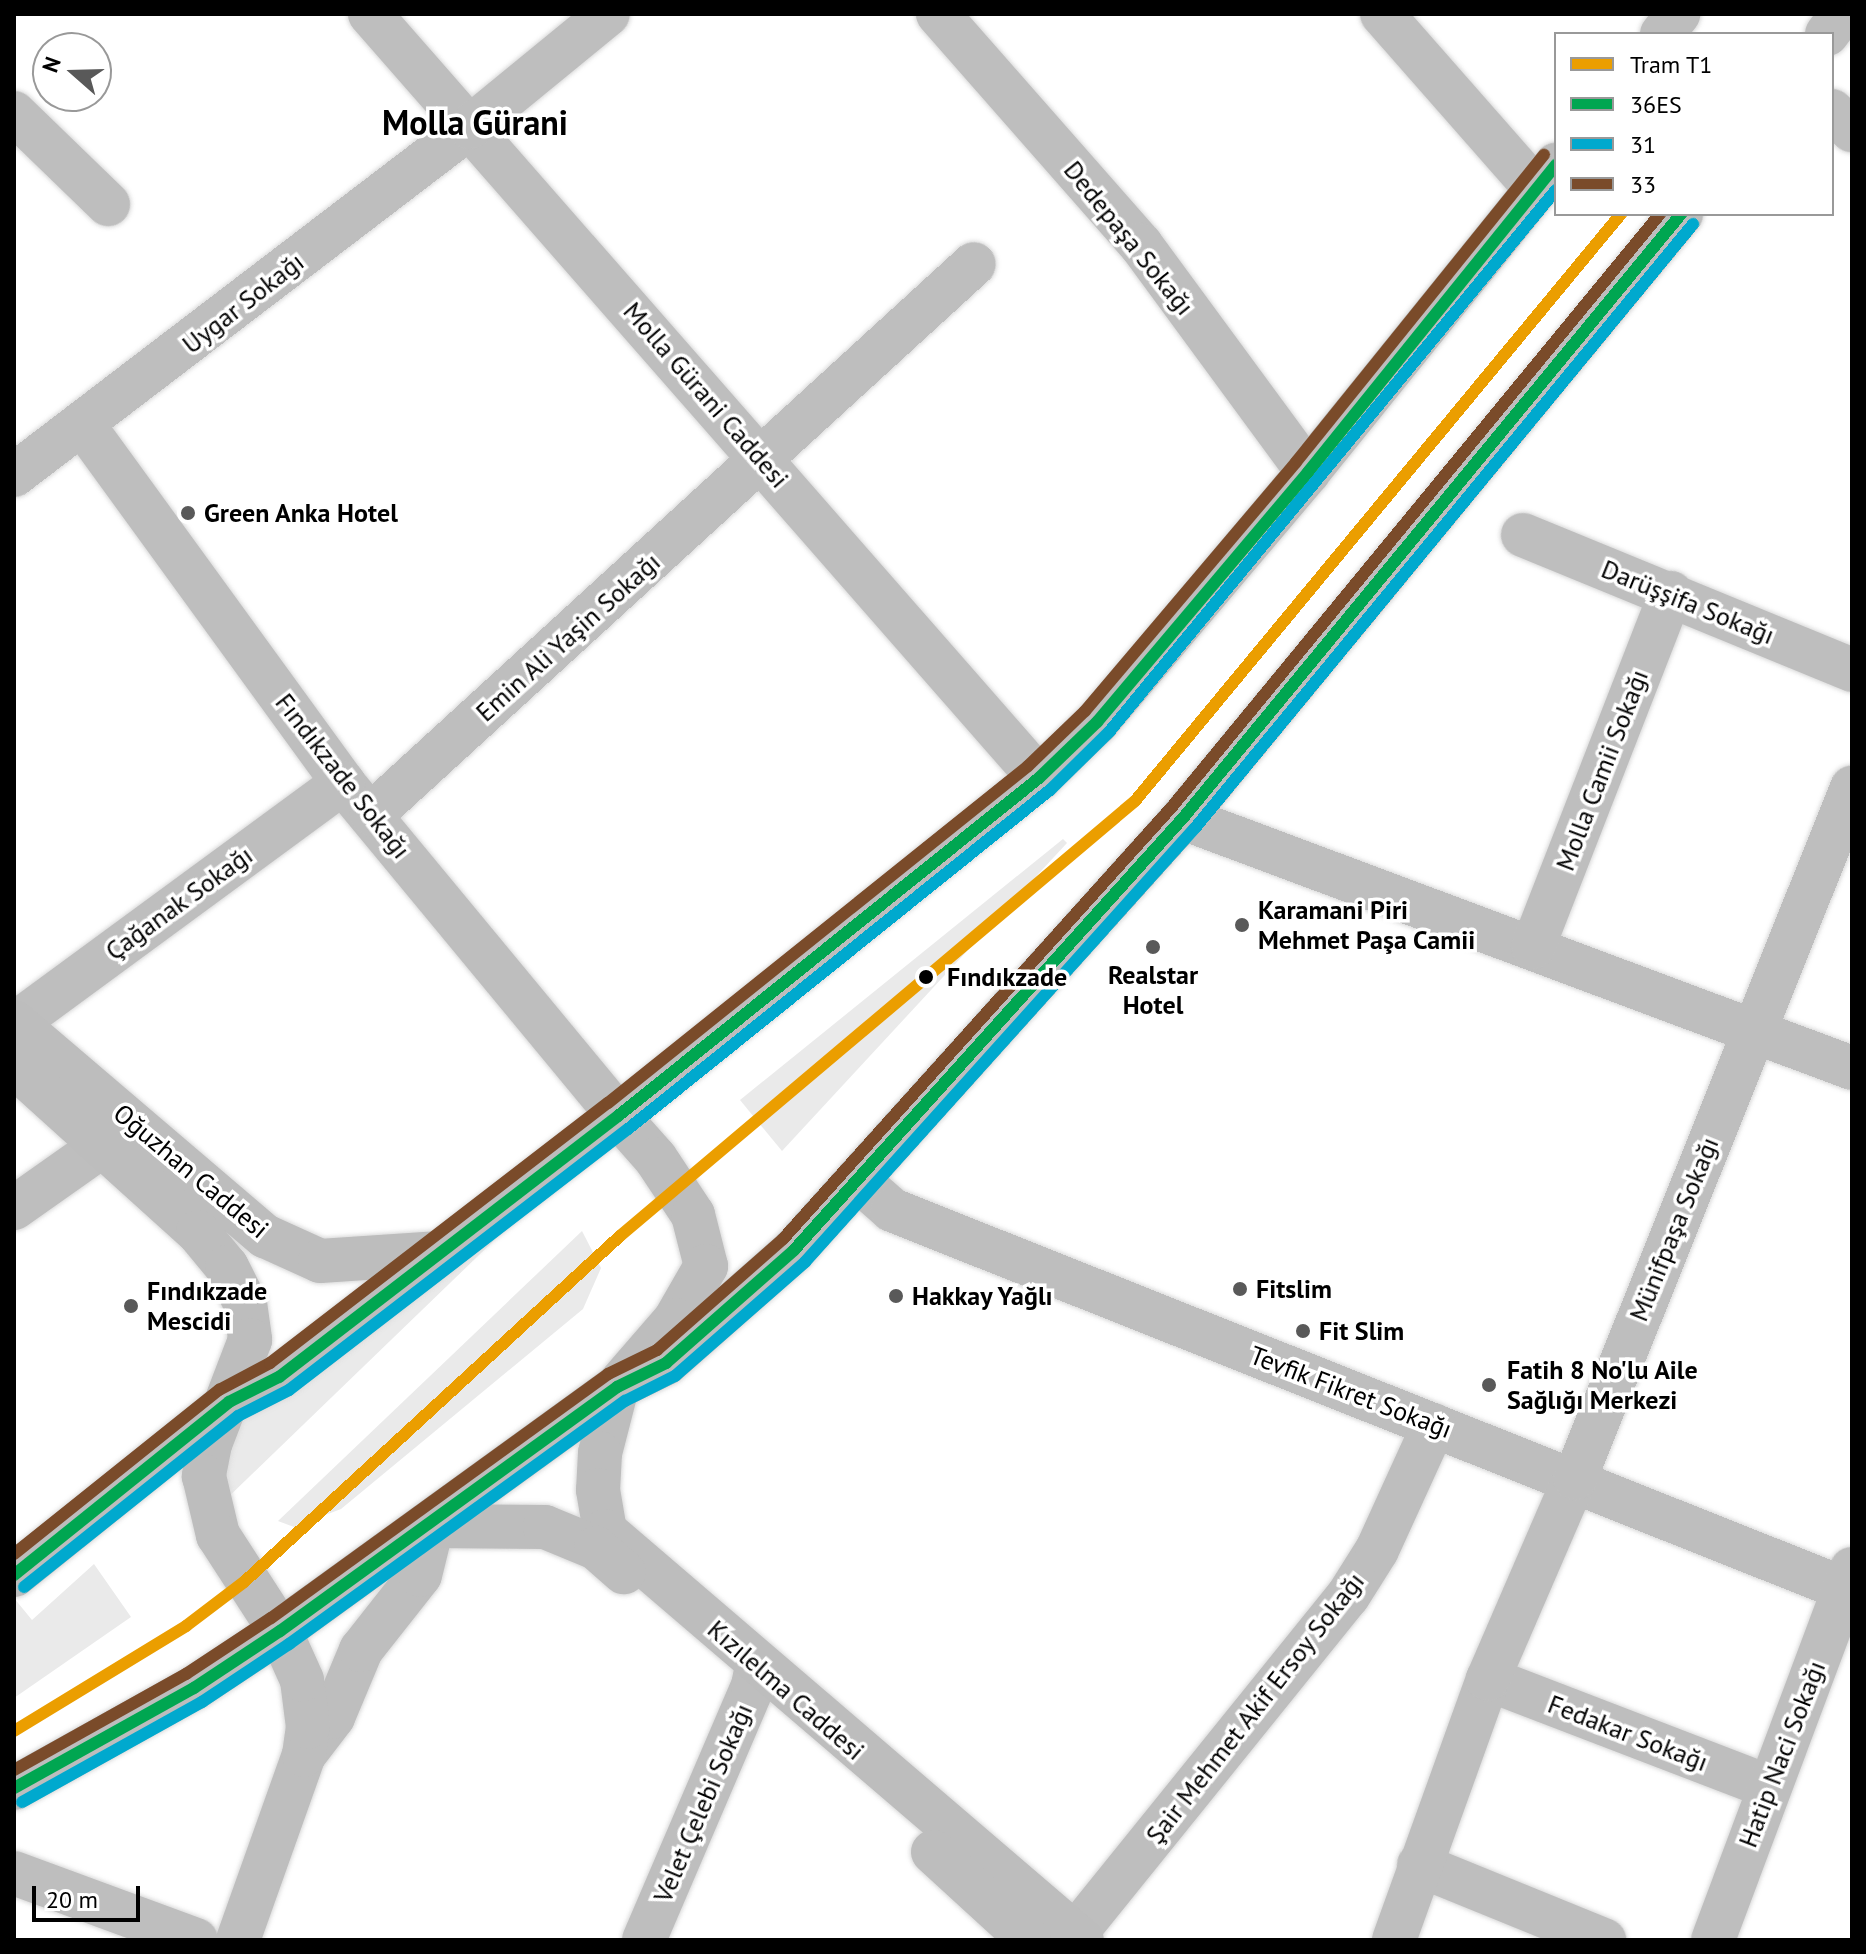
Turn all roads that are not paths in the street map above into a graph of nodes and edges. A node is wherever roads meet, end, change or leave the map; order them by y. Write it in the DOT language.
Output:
graph roads {
  1 [pos="370,14"];
  2 [pos="608,14"];
  3 [pos="938,14"];
  4 [pos="1382,14"];
  5 [pos="1678,14"];
  6 [pos="1842,14"];
  7 [pos="1664,32"];
  8 [pos="1828,32"];
  9 [pos="14,113"];
  10 [pos="1834,113"];
  11 [pos="470,127"];
  12 [pos="1852,130"];
  13 [pos="1546,177"];
  14 [pos="108,204"];
  15 [pos="1679,216"];
  16 [pos="974,264"];
  17 [pos="84,426"];
  18 [pos="764,460"];
  19 [pos="1308,472"];
  20 [pos="14,475"];
  21 [pos="1523,535"];
  22 [pos="1671,593"];
  23 [pos="1852,670"];
  24 [pos="1039,778"];
  25 [pos="1852,788"];
  26 [pos="357,799"];
  27 [pos="1183,818"];
  28 [pos="1533,947"];
  29 [pos="15,1023"];
  30 [pos="1754,1029"];
  31 [pos="14,1066"];
  32 [pos="1852,1068"];
  33 [pos="618,1116"];
  34 [pos="102,1146"];
  35 [pos="858,1180"];
  36 [pos="14,1208"];
  37 [pos="440,1253"];
  38 [pos="617,1387"];
  39 [pos="229,1402"];
  40 [pos="1434,1425"];
  41 [pos="1575,1478"];
  42 [pos="432,1526"];
  43 [pos="14,1575"];
  44 [pos="1849,1584"];
  45 [pos="280,1631"];
  46 [pos="755,1675"];
  47 [pos="1488,1679"];
  48 [pos="304,1755"];
  49 [pos="1769,1787"];
  50 [pos="14,1788"];
  51 [pos="1419,1865"];
  52 [pos="14,1873"];
  53 [pos="1076,1938"];
  54 [pos="196,1940"];
  55 [pos="238,1940"];
  56 [pos="644,1940"];
  57 [pos="1029,1940"];
  58 [pos="1394,1940"];
  59 [pos="1604,1940"];
  60 [pos="1713,1940"];
  1 -- 11 [label="street, Molla Gürani Caddesi"];
  2 -- 11 [label="street, Uygar Sokağı"];
  3 -- 19 [label="street, Dedepaşa Sokağı"];
  4 -- 13 [label="street"];
  5 -- 7 [label="main road"];
  6 -- 8 [label="main road"];
  9 -- 14 [label="street"];
  10 -- 12 [label="street"];
  11 -- 17 [label="street, Uygar Sokağı"];
  11 -- 18 [label="street, Molla Gürani Caddesi"];
  13 -- 19 [label="main road"];
  15 -- 27 [label="main road"];
  16 -- 18 [label="street, Emin Ali Yaşin Sokağı"];
  17 -- 20 [label="street, Uygar Sokağı"];
  17 -- 26 [label="street, Fındıkzade Sokağı"];
  18 -- 24 [label="street, Molla Gürani Caddesi"];
  18 -- 26 [label="street, Emin Ali Yaşin Sokağı"];
  19 -- 24 [label="main road"];
  21 -- 22 [label="street, Darüşşifa Sokağı"];
  22 -- 23 [label="street, Darüşşifa Sokağı"];
  22 -- 28 [label="street, Molla Camii Sokağı"];
  24 -- 33 [label="main road"];
  25 -- 30 [label="street, Münifpaşa Sokağı"];
  26 -- 29 [label="street, Çağanak Sokağı"];
  26 -- 33 [label="street, Fındıkzade Sokağı"];
  27 -- 28 [label="street"];
  27 -- 35 [label="main road"];
  28 -- 30 [label="street"];
  29 -- 37 [label="main road, Oğuzhan Caddesi"];
  30 -- 32 [label="street"];
  30 -- 41 [label="street, Münifpaşa Sokağı"];
  31 -- 34 [label="main road, Oğuzhan Caddesi"];
  33 -- 37 [label="main road"];
  33 -- 38 [label="main road"];
  34 -- 36 [label="street"];
  34 -- 39 [label="main road, Oğuzhan Caddesi"];
  35 -- 38 [label="main road"];
  35 -- 40 [label="street, Tevfik Fikret Sokağı"];
  37 -- 39 [label="main road"];
  38 -- 42 [label="main road"];
  38 -- 46 [label="main road, Kızılelma Caddesi"];
  39 -- 43 [label="main road"];
  39 -- 45 [label="main road, Oğuzhan Caddesi"];
  40 -- 41 [label="street, Tevfik Fikret Sokağı"];
  40 -- 53 [label="street, Şair Mehmet Akif Ersoy Sokağı"];
  41 -- 44 [label="street, Tevfik Fikret Sokağı"];
  41 -- 47 [label="street, Münifpaşa Sokağı"];
  42 -- 45 [label="main road"];
  42 -- 46 [label="main road, Kızılelma Caddesi"];
  42 -- 48 [label="street"];
  44 -- 49 [label="street, Hatip Naci Sokağı"];
  45 -- 48 [label="street"];
  45 -- 50 [label="main road"];
  46 -- 53 [label="main road, Kızılelma Caddesi"];
  46 -- 56 [label="street, Velet Çelebi Sokağı"];
  46 -- 57 [label="main road, Kızılelma Caddesi"];
  47 -- 49 [label="street, Fedakar Sokağı"];
  47 -- 51 [label="street, Münifpaşa Sokağı"];
  48 -- 55 [label="street"];
  49 -- 60 [label="street, Hatip Naci Sokağı"];
  51 -- 58 [label="street, Münifpaşa Sokağı"];
  51 -- 59 [label="street"];
  52 -- 54 [label="street"];
}
